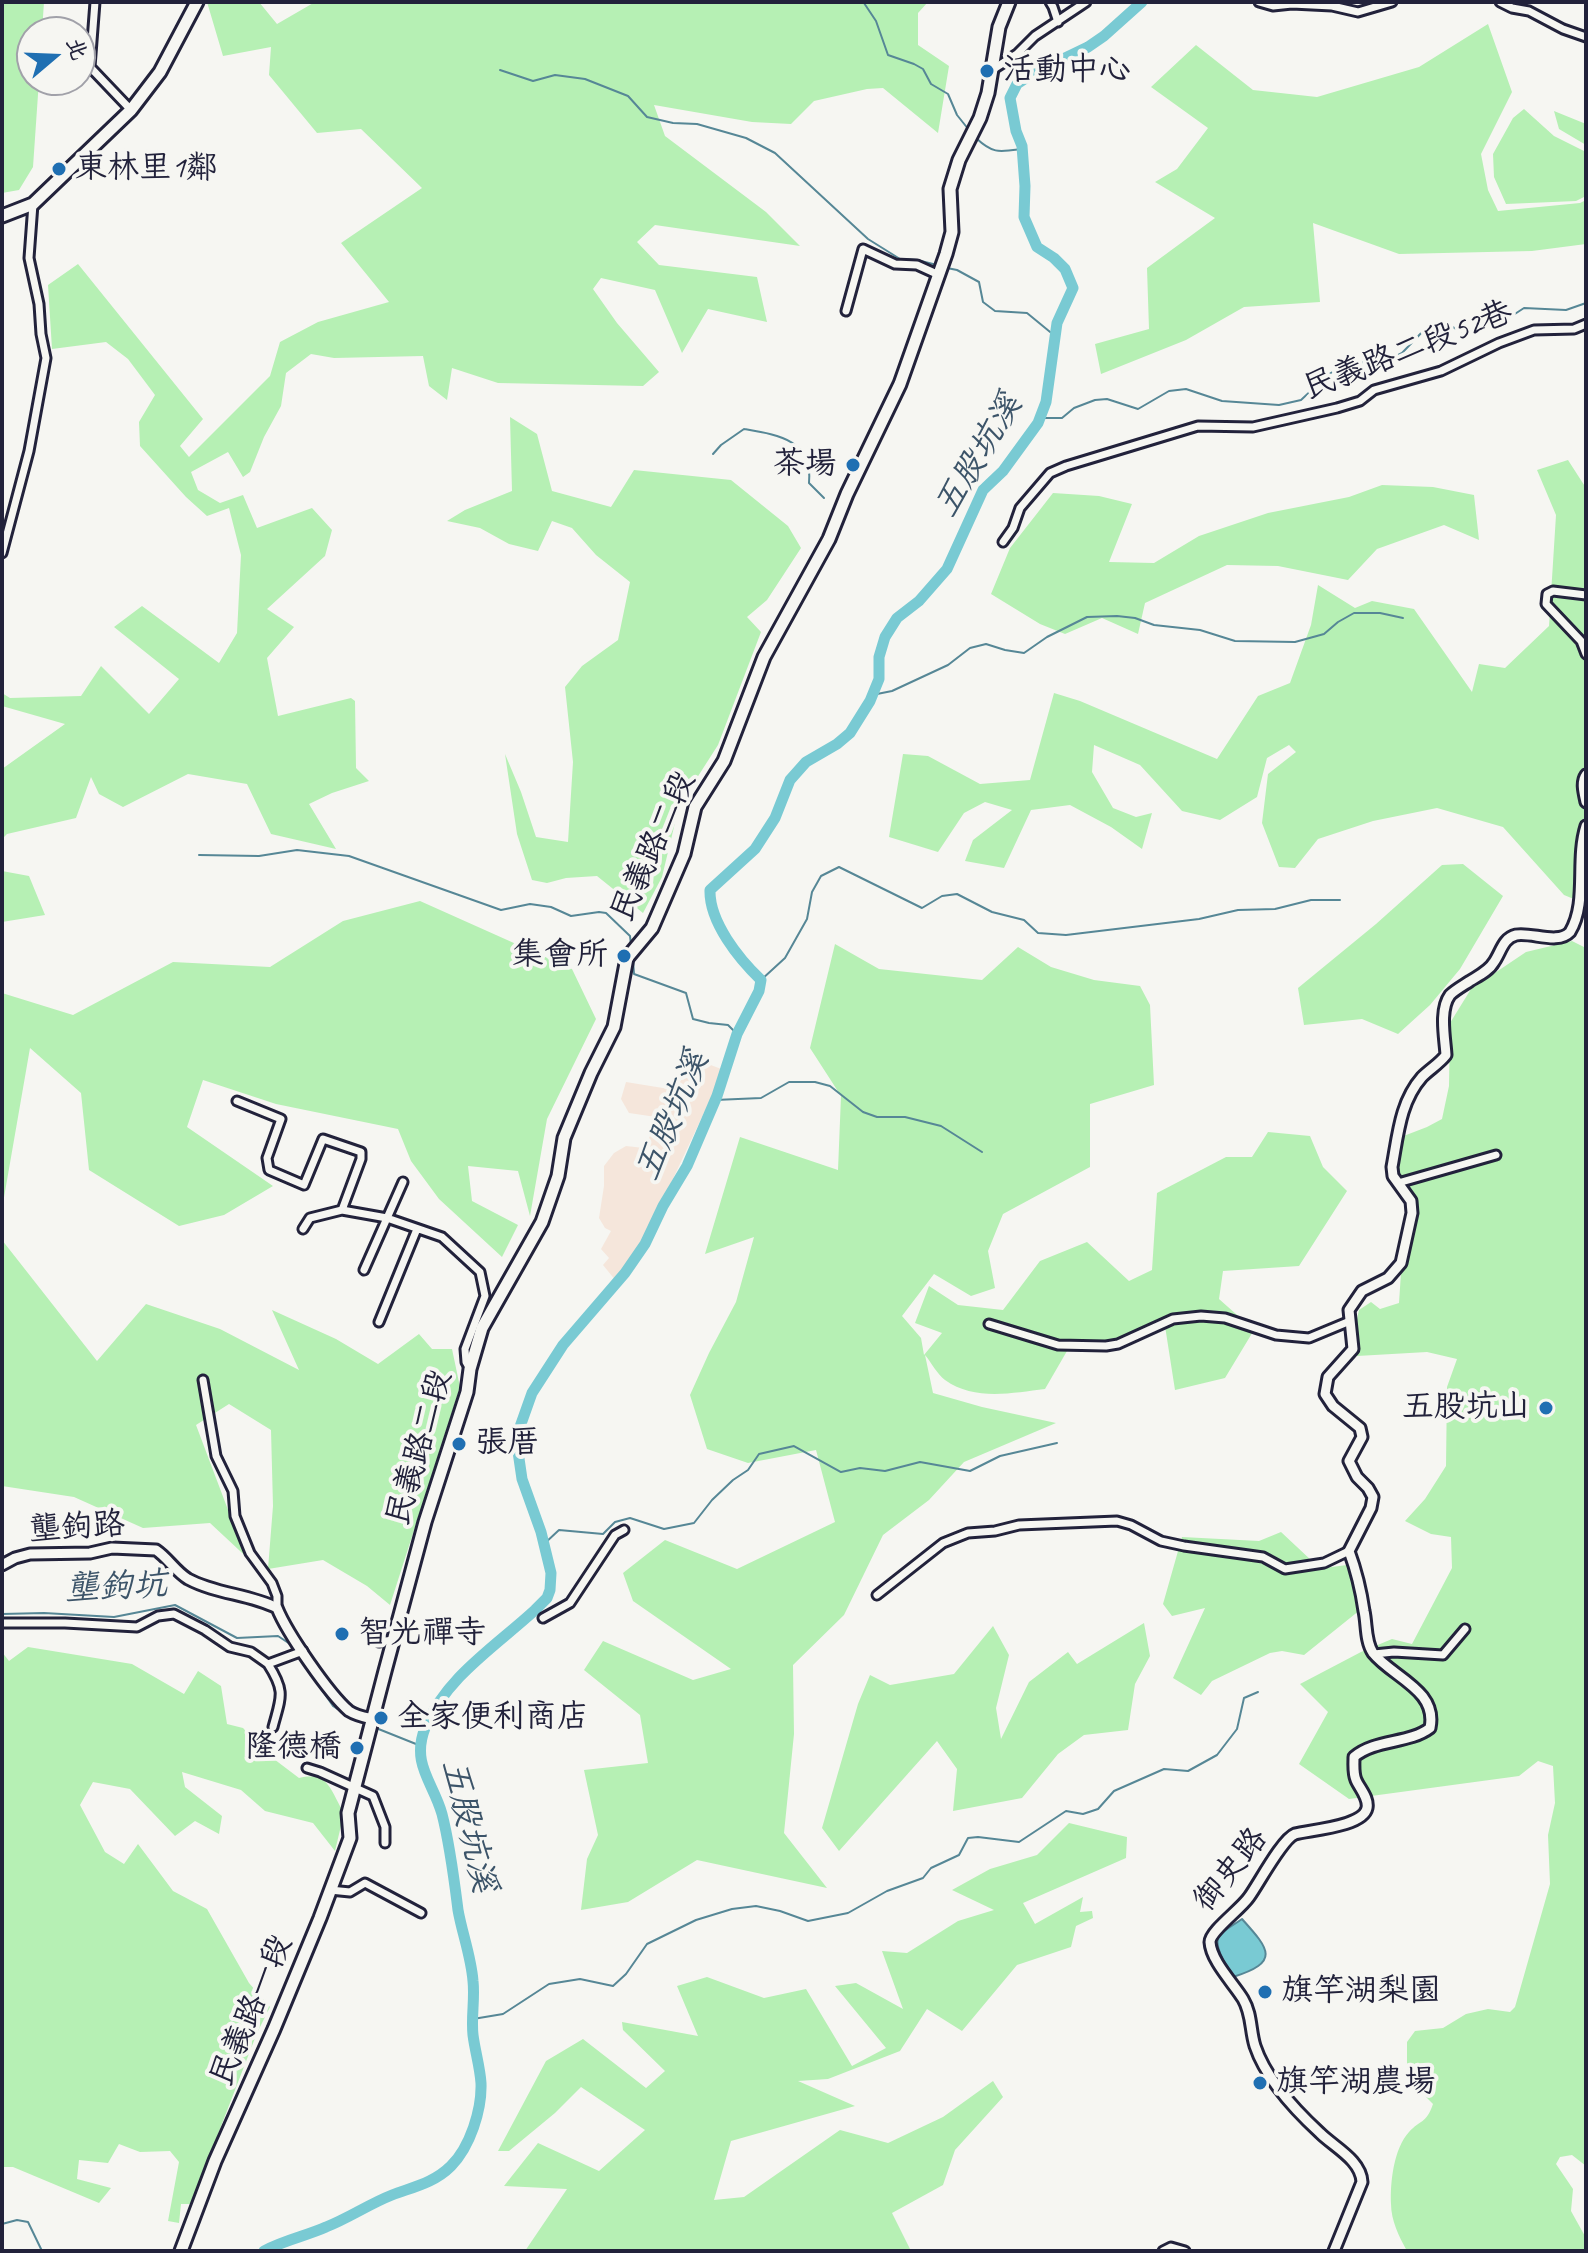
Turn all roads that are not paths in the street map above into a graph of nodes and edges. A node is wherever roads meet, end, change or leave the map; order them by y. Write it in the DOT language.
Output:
graph roads {
  1 [pos="95,2"];
  2 [pos="197,2"];
  3 [pos="1009,2"];
  4 [pos="1050,2"];
  5 [pos="1086,2"];
  6 [pos="1259,2"];
  7 [pos="1392,2"];
  8 [pos="1500,2"];
  9 [pos="1058,22"];
  10 [pos="1586,37"];
  11 [pos="992,70"];
  12 [pos="131,110"];
  13 [pos="33,204"];
  14 [pos="2,216"];
  15 [pos="941,269"];
  16 [pos="846,311"];
  17 [pos="1586,324"];
  18 [pos="1003,542"];
  19 [pos="2,553"];
  20 [pos="1586,595"];
  21 [pos="1586,654"];
  22 [pos="1586,775"];
  23 [pos="1586,802"];
  24 [pos="1586,826"];
  25 [pos="237,1101"];
  26 [pos="1496,1155"];
  27 [pos="403,1182"];
  28 [pos="1398,1183"];
  29 [pos="342,1210"];
  30 [pos="387,1218"];
  31 [pos="303,1229"];
  32 [pos="417,1229"];
  33 [pos="364,1270"];
  34 [pos="1350,1321"];
  35 [pos="379,1322"];
  36 [pos="989,1324"];
  37 [pos="470,1369"];
  38 [pos="203,1380"];
  39 [pos="624,1530"];
  40 [pos="1349,1551"];
  41 [pos="2,1565"];
  42 [pos="877,1595"];
  43 [pos="277,1608"];
  44 [pos="543,1618"];
  45 [pos="2,1623"];
  46 [pos="1465,1629"];
  47 [pos="393,1640"];
  48 [pos="379,1642"];
  49 [pos="298,1653"];
  50 [pos="1374,1654"];
  51 [pos="268,1664"];
  52 [pos="371,1725"];
  53 [pos="273,1727"];
  54 [pos="307,1768"];
  55 [pos="355,1788"];
  56 [pos="385,1843"];
  57 [pos="330,1890"];
  58 [pos="421,1913"];
  59 [pos="181,2251"];
  60 [pos="1163,2251"];
  61 [pos="1185,2251"];
  62 [pos="1334,2251"];
  1 -- 12 [label="street"];
  2 -- 12 [label="main road"];
  3 -- 11 [label="main road, 民義路二段"];
  4 -- 9 [label="street"];
  5 -- 9 [label="street"];
  6 -- 7 [label="street"];
  8 -- 10 [label="street"];
  9 -- 11 [label="street"];
  11 -- 15 [label="main road, 民義路二段"];
  12 -- 13 [label="main road"];
  13 -- 14 [label="main road"];
  13 -- 19 [label="street"];
  15 -- 16 [label="street"];
  15 -- 37 [label="main road, 民義路二段"];
  17 -- 18 [label="street, 民義路二段52巷"];
  20 -- 21 [label="street"];
  22 -- 23 [label="street"];
  24 -- 28 [label="street"];
  25 -- 29 [label="street"];
  26 -- 28 [label="street"];
  27 -- 30 [label="street"];
  28 -- 34 [label="street"];
  29 -- 30 [label="street"];
  29 -- 31 [label="street"];
  30 -- 32 [label="street"];
  30 -- 33 [label="street"];
  32 -- 35 [label="street"];
  32 -- 37 [label="street"];
  34 -- 36 [label="street"];
  34 -- 40 [label="street"];
  37 -- 47 [label="main road, 民義路二段"];
  38 -- 43 [label="street"];
  39 -- 44 [label="street"];
  40 -- 42 [label="street"];
  40 -- 50 [label="street"];
  41 -- 43 [label="street, 壟鉤路"];
  43 -- 49 [label="street"];
  45 -- 51 [label="street"];
  46 -- 50 [label="street"];
  47 -- 48 [label="street"];
  47 -- 52 [label="main road, 民義路二段"];
  49 -- 51 [label="street"];
  49 -- 52 [label="street"];
  50 -- 62 [label="street, 御史路"];
  51 -- 53 [label="street"];
  52 -- 55 [label="main road, 民義路二段"];
  54 -- 55 [label="street"];
  55 -- 56 [label="street"];
  55 -- 57 [label="main road, 民義路一段"];
  57 -- 58 [label="street"];
  57 -- 59 [label="main road, 民義路一段"];
  60 -- 61 [label="street"];
}
